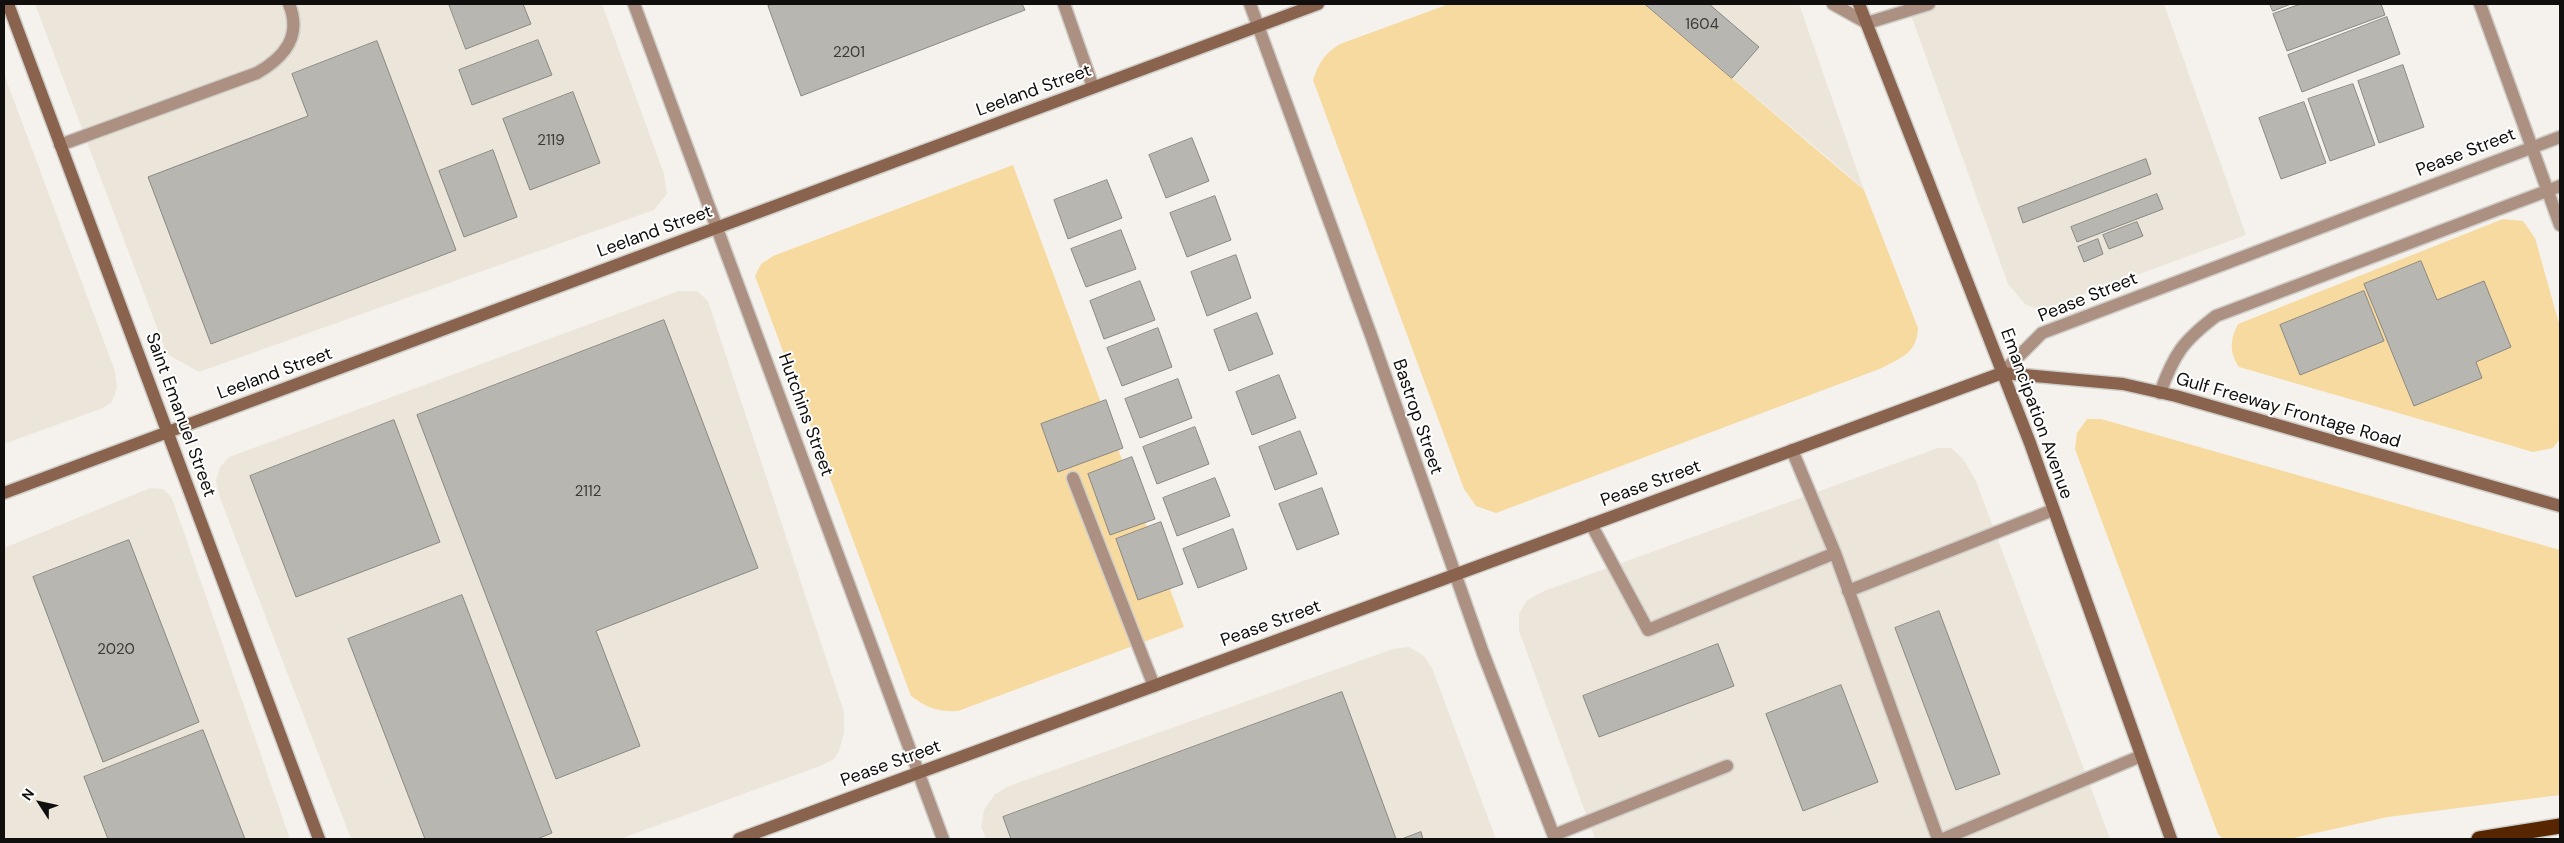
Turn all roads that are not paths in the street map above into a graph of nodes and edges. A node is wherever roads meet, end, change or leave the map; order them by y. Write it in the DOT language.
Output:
graph roads {
  1 [pos="8,4"];
  2 [pos="289,4"];
  3 [pos="634,4"];
  4 [pos="1064,4"];
  5 [pos="1250,4"];
  6 [pos="1318,4"];
  7 [pos="1832,4"];
  8 [pos="1859,4"];
  9 [pos="1929,4"];
  10 [pos="2480,4"];
  11 [pos="1867,23"];
  12 [pos="1258,26"];
  13 [pos="1093,87"];
  14 [pos="2560,137"];
  15 [pos="60,145"];
  16 [pos="2533,147"];
  17 [pos="2555,188"];
  18 [pos="2560,225"];
  19 [pos="718,228"];
  20 [pos="2002,373"];
  21 [pos="2160,393"];
  22 [pos="167,432"];
  23 [pos="1792,450"];
  24 [pos="1073,478"];
  25 [pos="4,493"];
  26 [pos="2560,506"];
  27 [pos="2053,510"];
  28 [pos="1591,524"];
  29 [pos="1835,553"];
  30 [pos="1454,575"];
  31 [pos="1848,591"];
  32 [pos="1154,686"];
  33 [pos="2141,756"];
  34 [pos="1727,766"];
  35 [pos="919,772"];
  36 [pos="2560,826"];
  37 [pos="1554,837"];
  38 [pos="318,839"];
  39 [pos="738,839"];
  40 [pos="943,839"];
  41 [pos="1938,839"];
  42 [pos="1943,839"];
  43 [pos="2171,839"];
  44 [pos="2479,839"];
  1 -- 15 [label="main road, Saint Emanuel Street"];
  2 -- 15 [label="street"];
  3 -- 19 [label="street, Hutchins Street"];
  4 -- 13 [label="street"];
  5 -- 12 [label="street, Bastrop Street"];
  6 -- 12 [label="main road, Leeland Street"];
  7 -- 11 [label="street"];
  8 -- 11 [label="main road, Emancipation Avenue"];
  9 -- 11 [label="street"];
  10 -- 16 [label="street"];
  11 -- 20 [label="main road, Emancipation Avenue"];
  12 -- 13 [label="main road, Leeland Street"];
  12 -- 30 [label="street, Bastrop Street"];
  13 -- 19 [label="main road, Leeland Street"];
  14 -- 16 [label="street, Pease Street"];
  15 -- 22 [label="main road, Saint Emanuel Street"];
  16 -- 17 [label="street"];
  16 -- 20 [label="street, Pease Street"];
  17 -- 18 [label="street"];
  17 -- 21 [label="street"];
  19 -- 22 [label="main road, Leeland Street"];
  19 -- 35 [label="street, Hutchins Street"];
  20 -- 21 [label="main road, Gulf Freeway Frontage Road"];
  20 -- 23 [label="main road, Pease Street"];
  20 -- 27 [label="main road, Emancipation Avenue"];
  21 -- 26 [label="main road, Gulf Freeway Frontage Road"];
  22 -- 25 [label="main road, Leeland Street"];
  22 -- 38 [label="main road, Saint Emanuel Street"];
  23 -- 28 [label="main road, Pease Street"];
  23 -- 29 [label="street"];
  24 -- 32 [label="street"];
  27 -- 31 [label="street"];
  27 -- 33 [label="main road, Emancipation Avenue"];
  28 -- 29 [label="street"];
  28 -- 30 [label="main road, Pease Street"];
  29 -- 31 [label="street"];
  30 -- 32 [label="main road, Pease Street"];
  30 -- 37 [label="street, Bastrop Street"];
  31 -- 41 [label="street"];
  32 -- 35 [label="main road, Pease Street"];
  33 -- 42 [label="street"];
  33 -- 43 [label="main road, Emancipation Avenue"];
  34 -- 37 [label="street"];
  35 -- 39 [label="main road, Pease Street"];
  35 -- 40 [label="street, Hutchins Street"];
  36 -- 44 [label="highway"];
}
